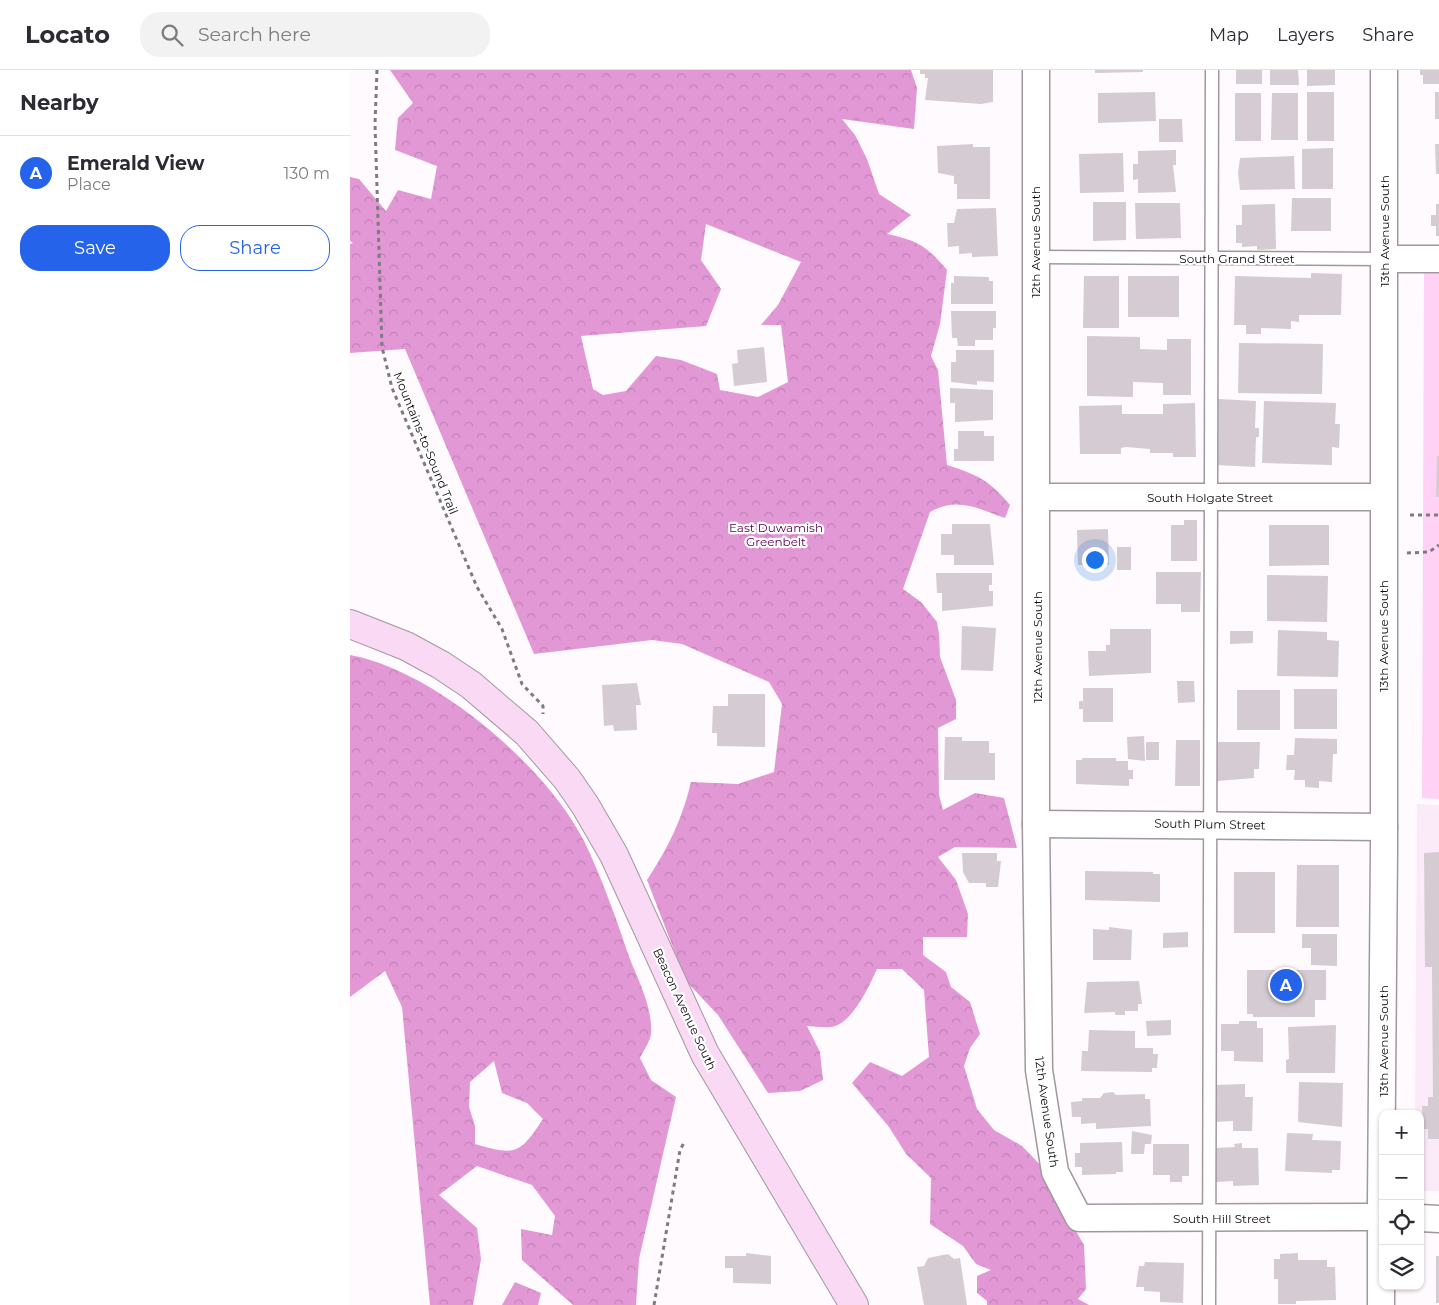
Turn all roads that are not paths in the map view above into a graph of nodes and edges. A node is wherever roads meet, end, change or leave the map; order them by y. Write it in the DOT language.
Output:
graph roads {
  1 [pos="1036,70"];
  2 [pos="1212,70"];
  3 [pos="1384,70"];
  4 [pos="1035,257"];
  5 [pos="1212,258"];
  6 [pos="1384,259"];
  7 [pos="1439,259"];
  8 [pos="1037,496"];
  9 [pos="1211,496"];
  10 [pos="1383,496"];
  11 [pos="350,624"];
  12 [pos="1036,824"];
  13 [pos="1210,824"];
  14 [pos="1384,827"];
  15 [pos="1379,1200"];
  16 [pos="1379,1217"];
  17 [pos="1078,1218"];
  18 [pos="1424,1218"];
  19 [pos="1209,1219"];
  20 [pos="1439,1219"];
  21 [pos="1380,1245"];
  22 [pos="854,1305"];
  23 [pos="1209,1305"];
  24 [pos="1381,1305"];
  1 -- 4 [label="street, 12th Avenue South"];
  2 -- 5 [label="lane"];
  3 -- 6 [label="street, 13th Avenue South"];
  4 -- 5 [label="lane, South Grand Street"];
  4 -- 8 [label="street, 12th Avenue South"];
  5 -- 6 [label="lane, South Grand Street"];
  5 -- 9 [label="lane"];
  6 -- 7 [label="street, South Grand Street"];
  6 -- 10 [label="street, 13th Avenue South"];
  8 -- 9 [label="street, South Holgate Street"];
  8 -- 12 [label="street, 12th Avenue South"];
  9 -- 10 [label="street, South Holgate Street"];
  9 -- 13 [label="lane"];
  10 -- 14 [label="street, 13th Avenue South"];
  11 -- 22 [label="main road, Beacon Avenue South"];
  12 -- 13 [label="street, South Plum Street"];
  12 -- 17 [label="street, 12th Avenue South"];
  13 -- 14 [label="street, South Plum Street"];
  13 -- 19 [label="lane"];
  14 -- 15 [label="street, 13th Avenue South"];
  16 -- 19 [label="street, South Hill Street"];
  17 -- 19 [label="street, South Hill Street"];
  18 -- 20 [label="street"];
  19 -- 23 [label="lane"];
  21 -- 24 [label="street, 13th Avenue South"];
}
